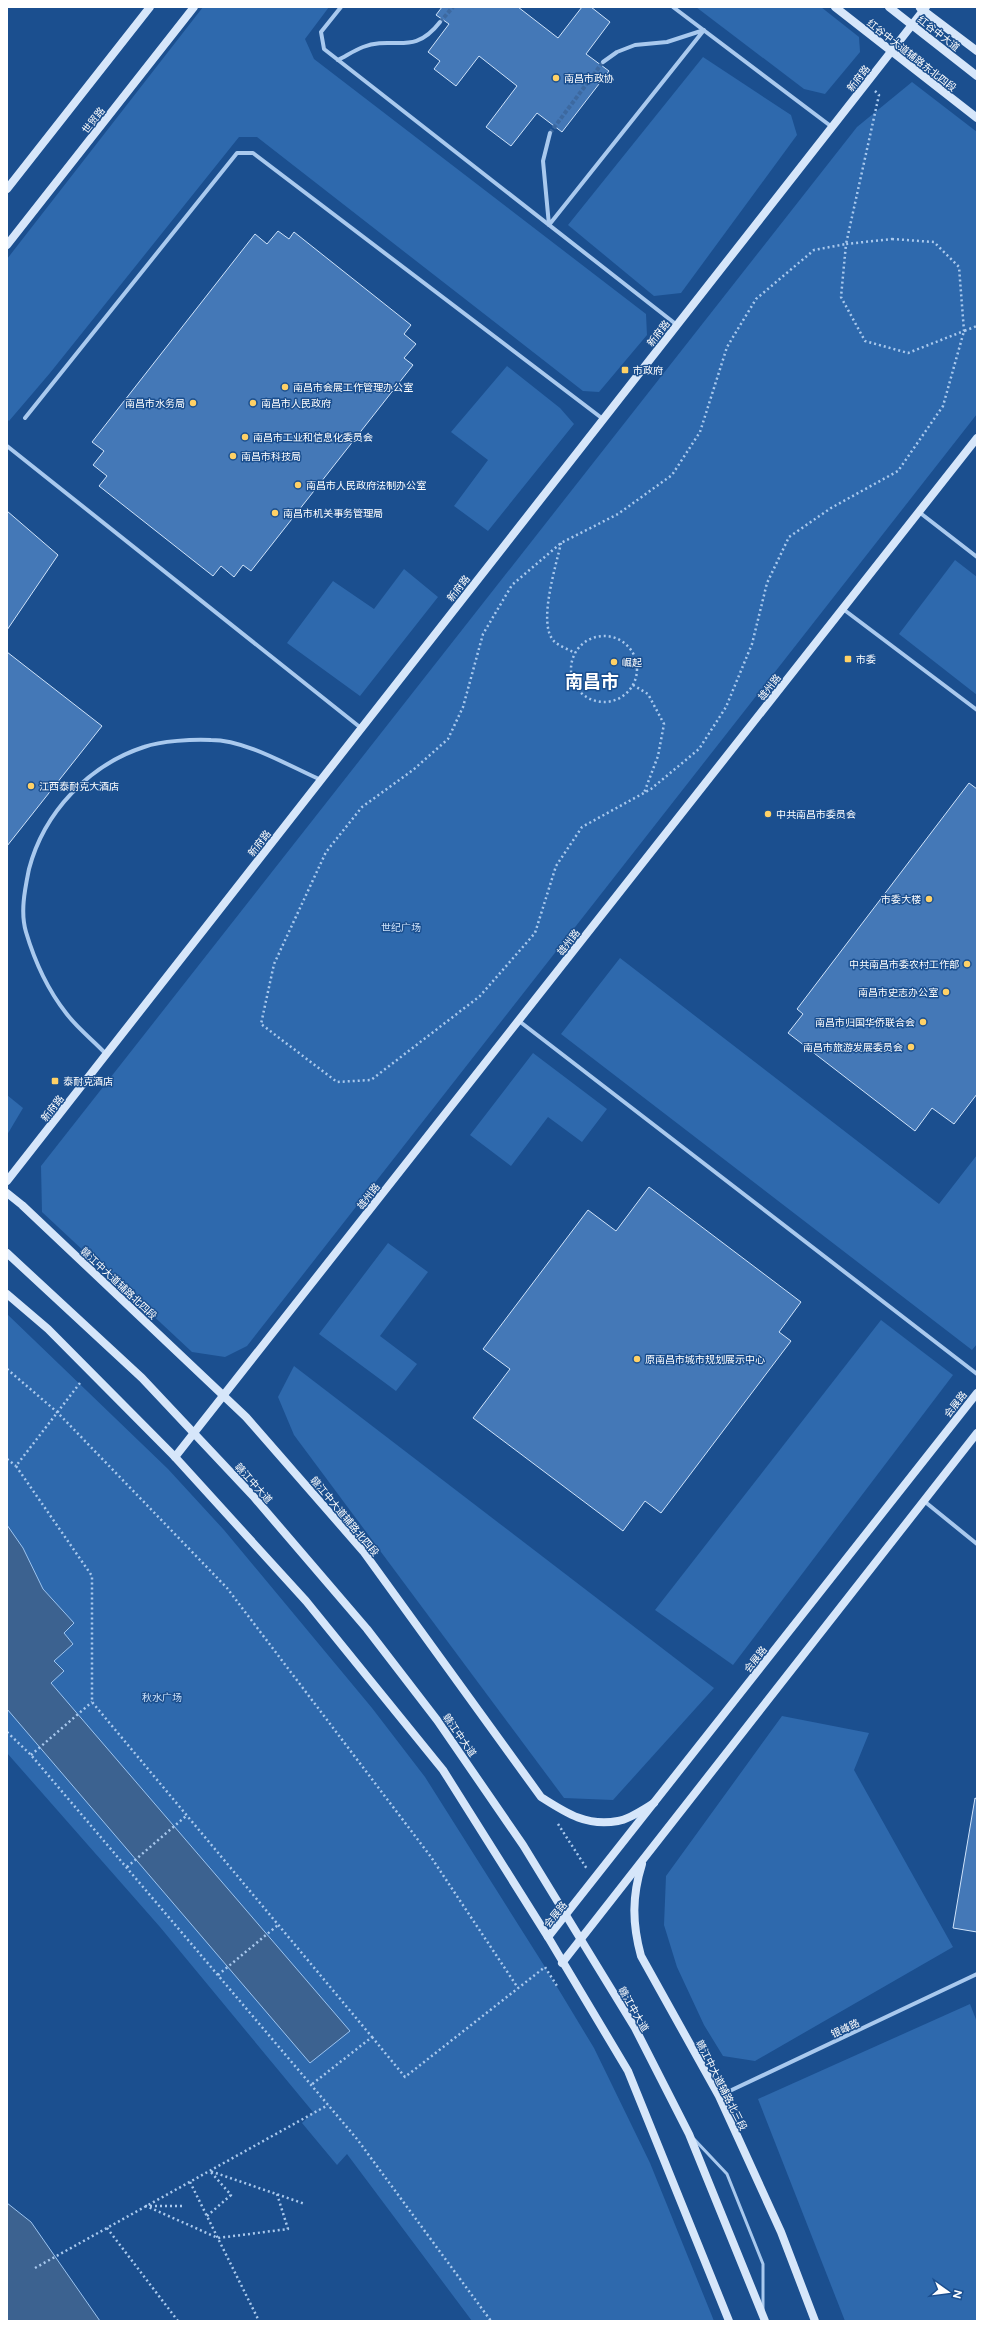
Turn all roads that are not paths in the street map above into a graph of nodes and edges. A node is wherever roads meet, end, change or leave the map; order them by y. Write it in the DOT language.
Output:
graph roads {
  1 [pos="150,7"];
  2 [pos="194,7"];
  3 [pos="341,7"];
  4 [pos="673,7"];
  5 [pos="835,7"];
  6 [pos="889,7"];
  7 [pos="923,8"];
  8 [pos="440,22"];
  9 [pos="912,25"];
  10 [pos="704,30"];
  11 [pos="892,51"];
  12 [pos="977,51"];
  13 [pos="338,60"];
  14 [pos="603,62"];
  15 [pos="977,76"];
  16 [pos="977,118"];
  17 [pos="832,127"];
  18 [pos="550,133"];
  19 [pos="7,189"];
  20 [pos="549,225"];
  21 [pos="7,245"];
  22 [pos="677,325"];
  23 [pos="25,418"];
  24 [pos="604,419"];
  25 [pos="977,438"];
  26 [pos="7,446"];
  27 [pos="919,512"];
  28 [pos="977,557"];
  29 [pos="843,609"];
  30 [pos="977,710"];
  31 [pos="361,728"];
  32 [pos="321,780"];
  33 [pos="518,1021"];
  34 [pos="106,1054"];
  35 [pos="7,1181"];
  36 [pos="7,1194"];
  37 [pos="7,1253"];
  38 [pos="7,1294"];
  39 [pos="977,1374"];
  40 [pos="977,1393"];
  41 [pos="224,1396"];
  42 [pos="194,1434"];
  43 [pos="976,1434"];
  44 [pos="175,1457"];
  45 [pos="924,1501"];
  46 [pos="977,1544"];
  47 [pos="654,1803"];
  48 [pos="644,1858"];
  49 [pos="566,1916"];
  50 [pos="548,1937"];
  51 [pos="581,1939"];
  52 [pos="562,1963"];
  53 [pos="977,1974"];
  54 [pos="719,2096"];
  55 [pos="689,2134"];
  56 [pos="764,2319"];
  57 [pos="729,2321"];
  58 [pos="815,2321"];
  1 -- 19 [label="main road"];
  2 -- 21 [label="main road, 世贸路"];
  3 -- 13 [label="street"];
  4 -- 10 [label="street"];
  5 -- 11 [label="main road, 红谷中大道辅路东北四段"];
  6 -- 9 [label="main road, 红谷中大道"];
  7 -- 9 [label="main road, 新府路"];
  7 -- 12 [label="main road, 红谷中大道"];
  8 -- 13 [label="street"];
  9 -- 11 [label="main road, 新府路"];
  9 -- 15 [label="main road, 红谷中大道"];
  10 -- 14 [label="street"];
  10 -- 17 [label="street"];
  10 -- 20 [label="street"];
  11 -- 16 [label="main road, 红谷中大道辅路东北四段"];
  11 -- 17 [label="main road, 新府路"];
  13 -- 20 [label="street"];
  17 -- 22 [label="main road, 新府路"];
  18 -- 20 [label="street"];
  20 -- 22 [label="street"];
  22 -- 24 [label="main road, 新府路"];
  23 -- 24 [label="street"];
  24 -- 31 [label="main road, 新府路"];
  25 -- 27 [label="main road, 雄州路"];
  26 -- 31 [label="street"];
  27 -- 28 [label="street"];
  27 -- 29 [label="main road, 雄州路"];
  29 -- 30 [label="street"];
  29 -- 33 [label="main road, 雄州路"];
  31 -- 32 [label="main road, 新府路"];
  32 -- 34 [label="main road, 新府路"];
  32 -- 34 [label="street"];
  33 -- 39 [label="street"];
  33 -- 41 [label="main road, 雄州路"];
  34 -- 35 [label="main road, 新府路"];
  36 -- 41 [label="main road, 赣江中大道辅路北四段"];
  37 -- 42 [label="main road, 赣江中大道"];
  38 -- 44 [label="main road"];
  40 -- 47 [label="main road, 会展路"];
  41 -- 42 [label="main road, 雄州路"];
  41 -- 47 [label="main road, 赣江中大道辅路北四段"];
  42 -- 44 [label="main road, 雄州路"];
  42 -- 49 [label="main road, 赣江中大道"];
  43 -- 45 [label="main road"];
  44 -- 50 [label="main road"];
  45 -- 46 [label="street"];
  45 -- 48 [label="main road"];
  47 -- 49 [label="main road, 会展路"];
  48 -- 51 [label="main road"];
  48 -- 54 [label="main road, 赣江中大道辅路北三段"];
  49 -- 50 [label="main road, 会展路"];
  49 -- 51 [label="main road, 赣江中大道"];
  50 -- 52 [label="main road"];
  51 -- 52 [label="main road"];
  51 -- 55 [label="main road, 赣江中大道"];
  52 -- 57 [label="main road"];
  53 -- 54 [label="street, 银峰路"];
  54 -- 58 [label="main road, 赣江中大道辅路北三段"];
  55 -- 56 [label="main road, 赣江中大道"];
  55 -- 56 [label="lane"];
}
